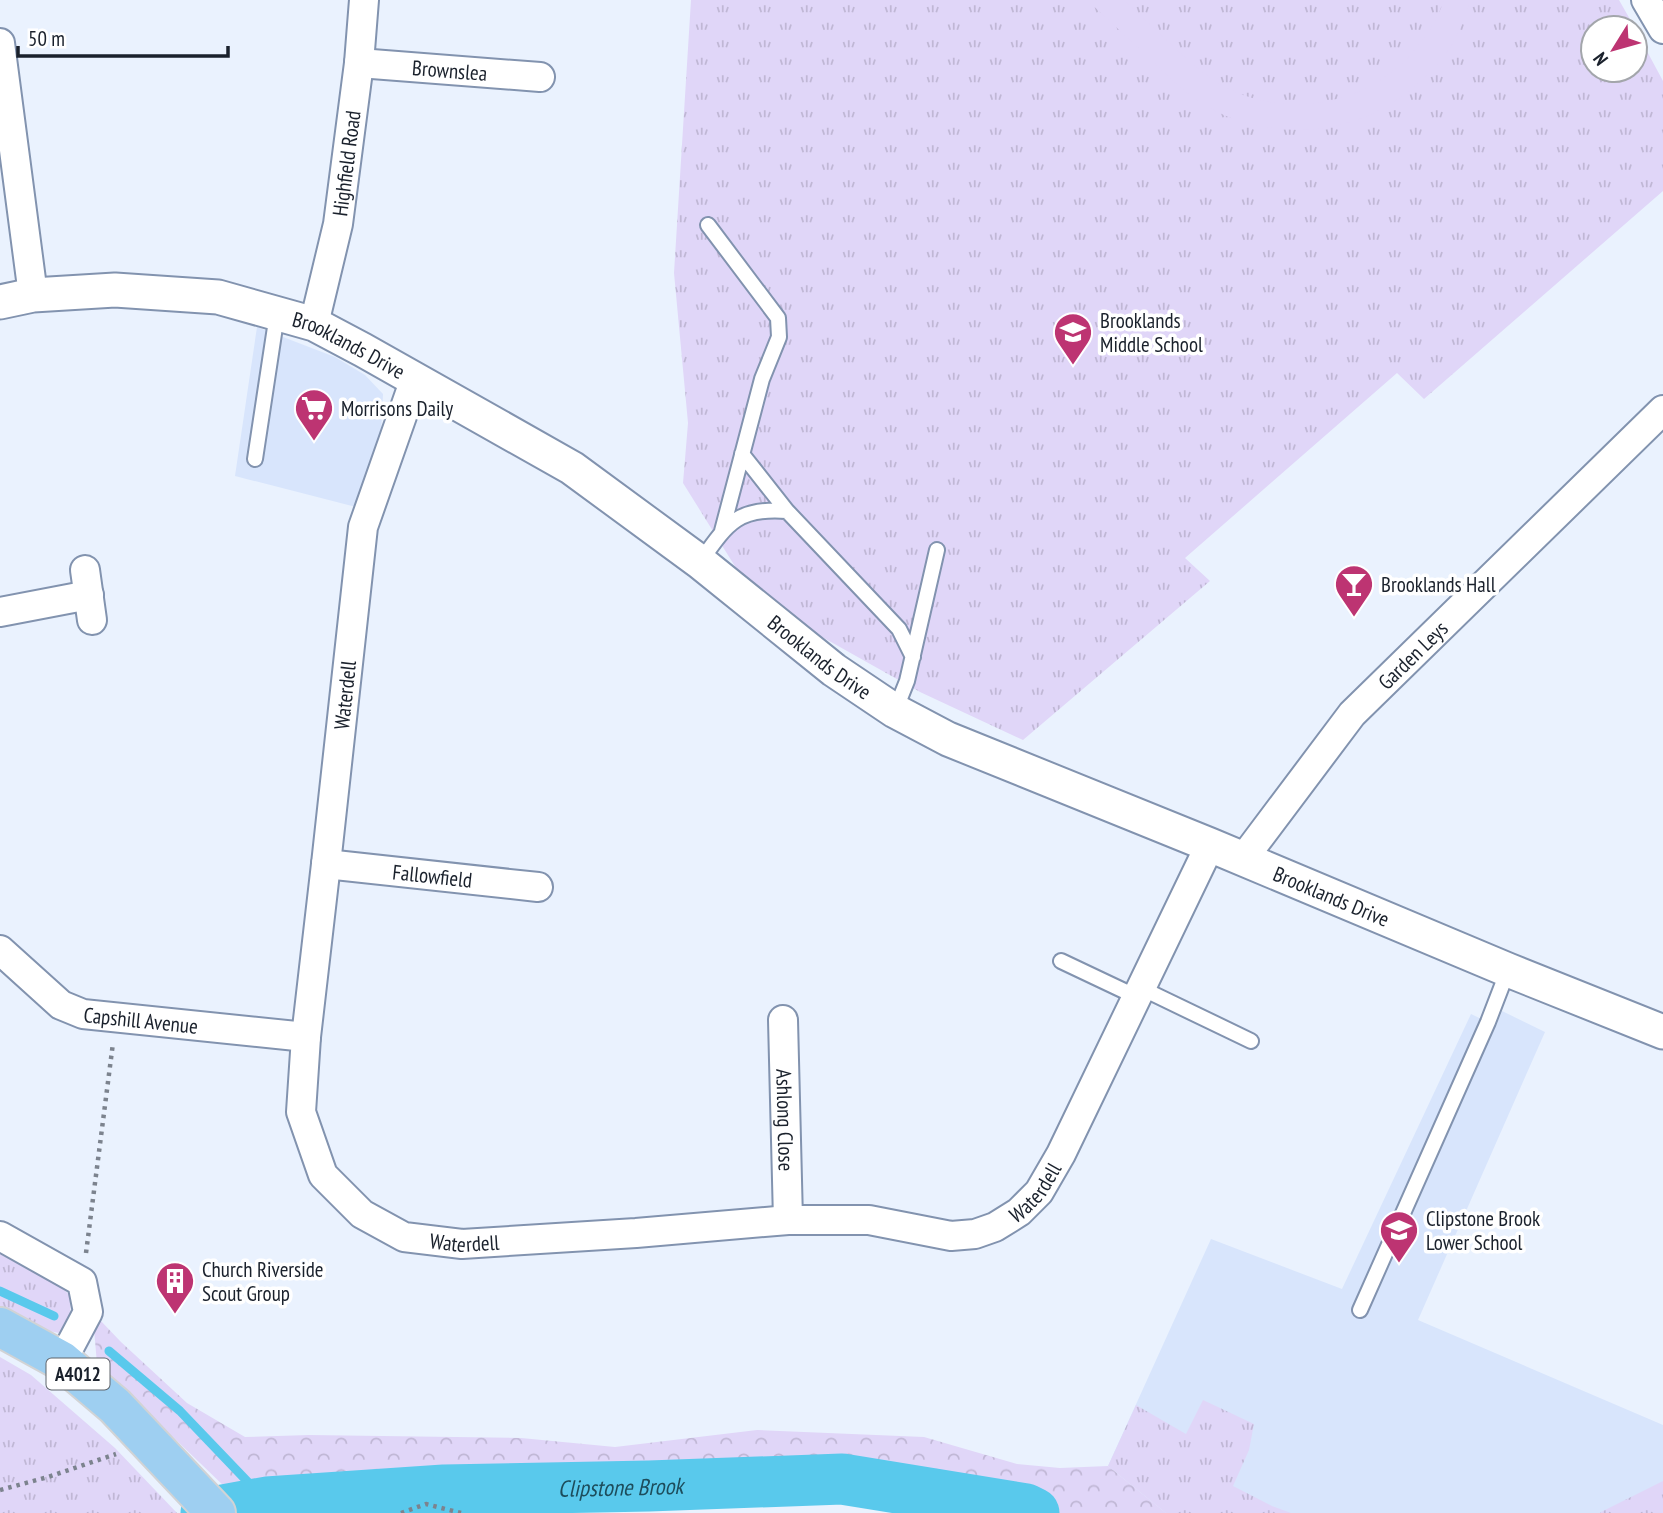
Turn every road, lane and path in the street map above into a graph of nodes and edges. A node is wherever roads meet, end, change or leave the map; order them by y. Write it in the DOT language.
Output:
graph roads {
  1 [pos="364,0"];
  2 [pos="1646,0"];
  3 [pos="1663,29"];
  4 [pos="0,43"];
  5 [pos="359,63"];
  6 [pos="540,77"];
  7 [pos="708,225"];
  8 [pos="33,295"];
  9 [pos="0,302"];
  10 [pos="277,314"];
  11 [pos="314,324"];
  12 [pos="415,379"];
  13 [pos="1663,410"];
  14 [pos="743,454"];
  15 [pos="255,459"];
  16 [pos="788,511"];
  17 [pos="722,531"];
  18 [pos="937,550"];
  19 [pos="700,562"];
  20 [pos="89,595"];
  21 [pos="0,612"];
  22 [pos="912,657"];
  23 [pos="895,711"];
  24 [pos="1210,845"];
  25 [pos="1244,859"];
  26 [pos="326,864"];
  27 [pos="538,887"];
  28 [pos="0,950"];
  29 [pos="1061,961"];
  30 [pos="1508,970"];
  31 [pos="1139,993"];
  32 [pos="117,1018"];
  33 [pos="783,1020"];
  34 [pos="1663,1032"];
  35 [pos="306,1037"];
  36 [pos="1251,1041"];
  37 [pos="788,1220"];
  38 [pos="0,1236"];
  39 [pos="82,1282"];
  40 [pos="1360,1310"];
  41 [pos="0,1327"];
  42 [pos="62,1361"];
  43 [pos="119,1453"];
  44 [pos="0,1490"];
  45 [pos="207,1503"];
  46 [pos="401,1513"];
  47 [pos="461,1513"];
  1 -- 5 [label="street, Highfield Road"];
  2 -- 3 [label="street"];
  4 -- 8 [label="street"];
  5 -- 6 [label="street, Brownslea"];
  5 -- 11 [label="street, Highfield Road"];
  7 -- 14 [label="lane"];
  8 -- 9 [label="street, Brooklands Drive"];
  8 -- 10 [label="street, Brooklands Drive"];
  10 -- 11 [label="street, Brooklands Drive"];
  10 -- 15 [label="lane"];
  11 -- 12 [label="street, Brooklands Drive"];
  12 -- 19 [label="street, Brooklands Drive"];
  12 -- 26 [label="street, Waterdell"];
  13 -- 25 [label="street, Garden Leys"];
  14 -- 16 [label="lane"];
  14 -- 17 [label="lane"];
  16 -- 17 [label="lane"];
  16 -- 22 [label="lane"];
  17 -- 19 [label="lane"];
  18 -- 22 [label="lane"];
  19 -- 23 [label="street, Brooklands Drive"];
  20 -- 21 [label="street"];
  22 -- 23 [label="lane"];
  23 -- 24 [label="street, Brooklands Drive"];
  24 -- 25 [label="street, Brooklands Drive"];
  24 -- 31 [label="street, Waterdell"];
  25 -- 30 [label="street, Brooklands Drive"];
  26 -- 27 [label="street, Fallowfield"];
  26 -- 35 [label="street, Waterdell"];
  28 -- 32 [label="street, Capshill Avenue"];
  29 -- 31 [label="lane"];
  30 -- 34 [label="street, Brooklands Drive"];
  30 -- 40 [label="lane"];
  31 -- 36 [label="lane"];
  31 -- 37 [label="street, Waterdell"];
  32 -- 35 [label="street, Capshill Avenue"];
  32 -- 39 [label="path"];
  33 -- 37 [label="street, Ashlong Close"];
  35 -- 37 [label="street, Waterdell"];
  38 -- 39 [label="street"];
  39 -- 42 [label="street"];
  41 -- 42 [label="main road, A4012"];
  42 -- 45 [label="main road, A4012"];
  43 -- 44 [label="path"];
  46 -- 47 [label="path"];
}
